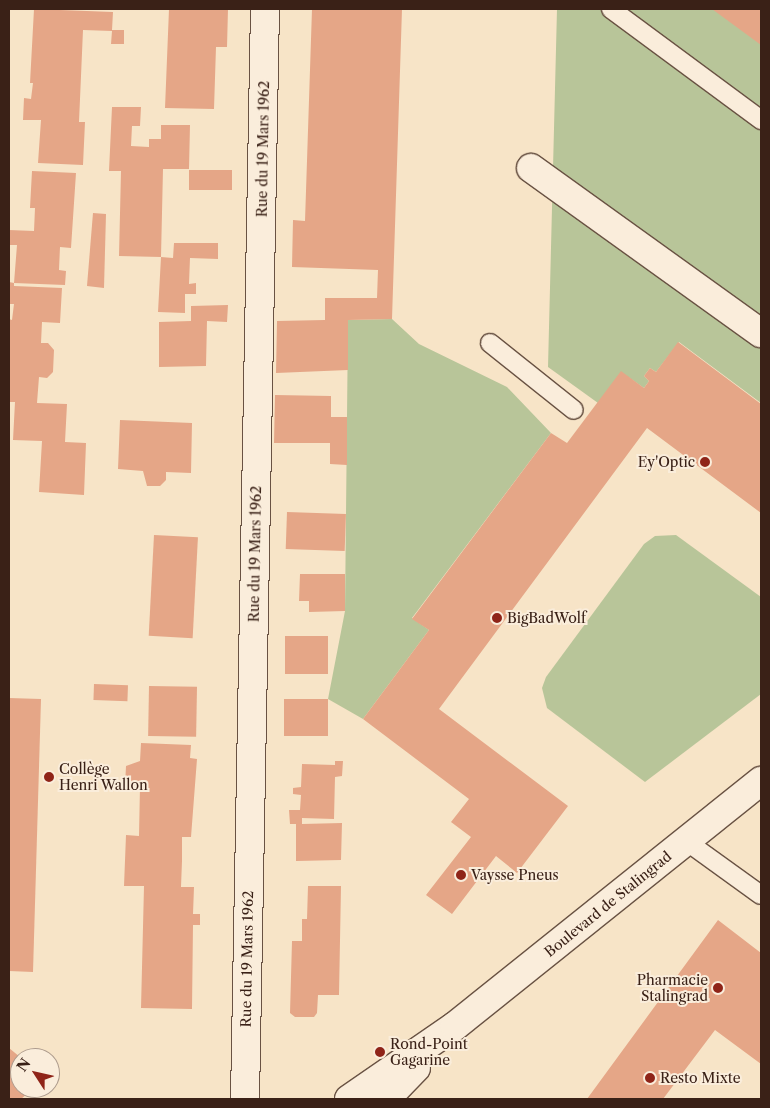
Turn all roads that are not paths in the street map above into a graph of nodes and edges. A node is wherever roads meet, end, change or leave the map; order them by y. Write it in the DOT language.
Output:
graph roads {
  1 [pos="265,9"];
  2 [pos="611,9"];
  3 [pos="761,120"];
  4 [pos="531,168"];
  5 [pos="761,333"];
  6 [pos="490,343"];
  7 [pos="574,410"];
  8 [pos="761,781"];
  9 [pos="686,842"];
  10 [pos="761,895"];
  11 [pos="456,1026"];
  12 [pos="245,1099"];
  13 [pos="350,1099"];
  14 [pos="386,1099"];
  1 -- 12 [label="street, Rue du 19 Mars 1962"];
  2 -- 3 [label="lane"];
  4 -- 5 [label="street"];
  6 -- 7 [label="lane"];
  8 -- 9 [label="street, Boulevard de Stalingrad"];
  9 -- 10 [label="lane"];
  9 -- 11 [label="street, Boulevard de Stalingrad"];
  11 -- 13 [label="street, Boulevard de Stalingrad"];
  11 -- 14 [label="street, Boulevard de Stalingrad"];
}
